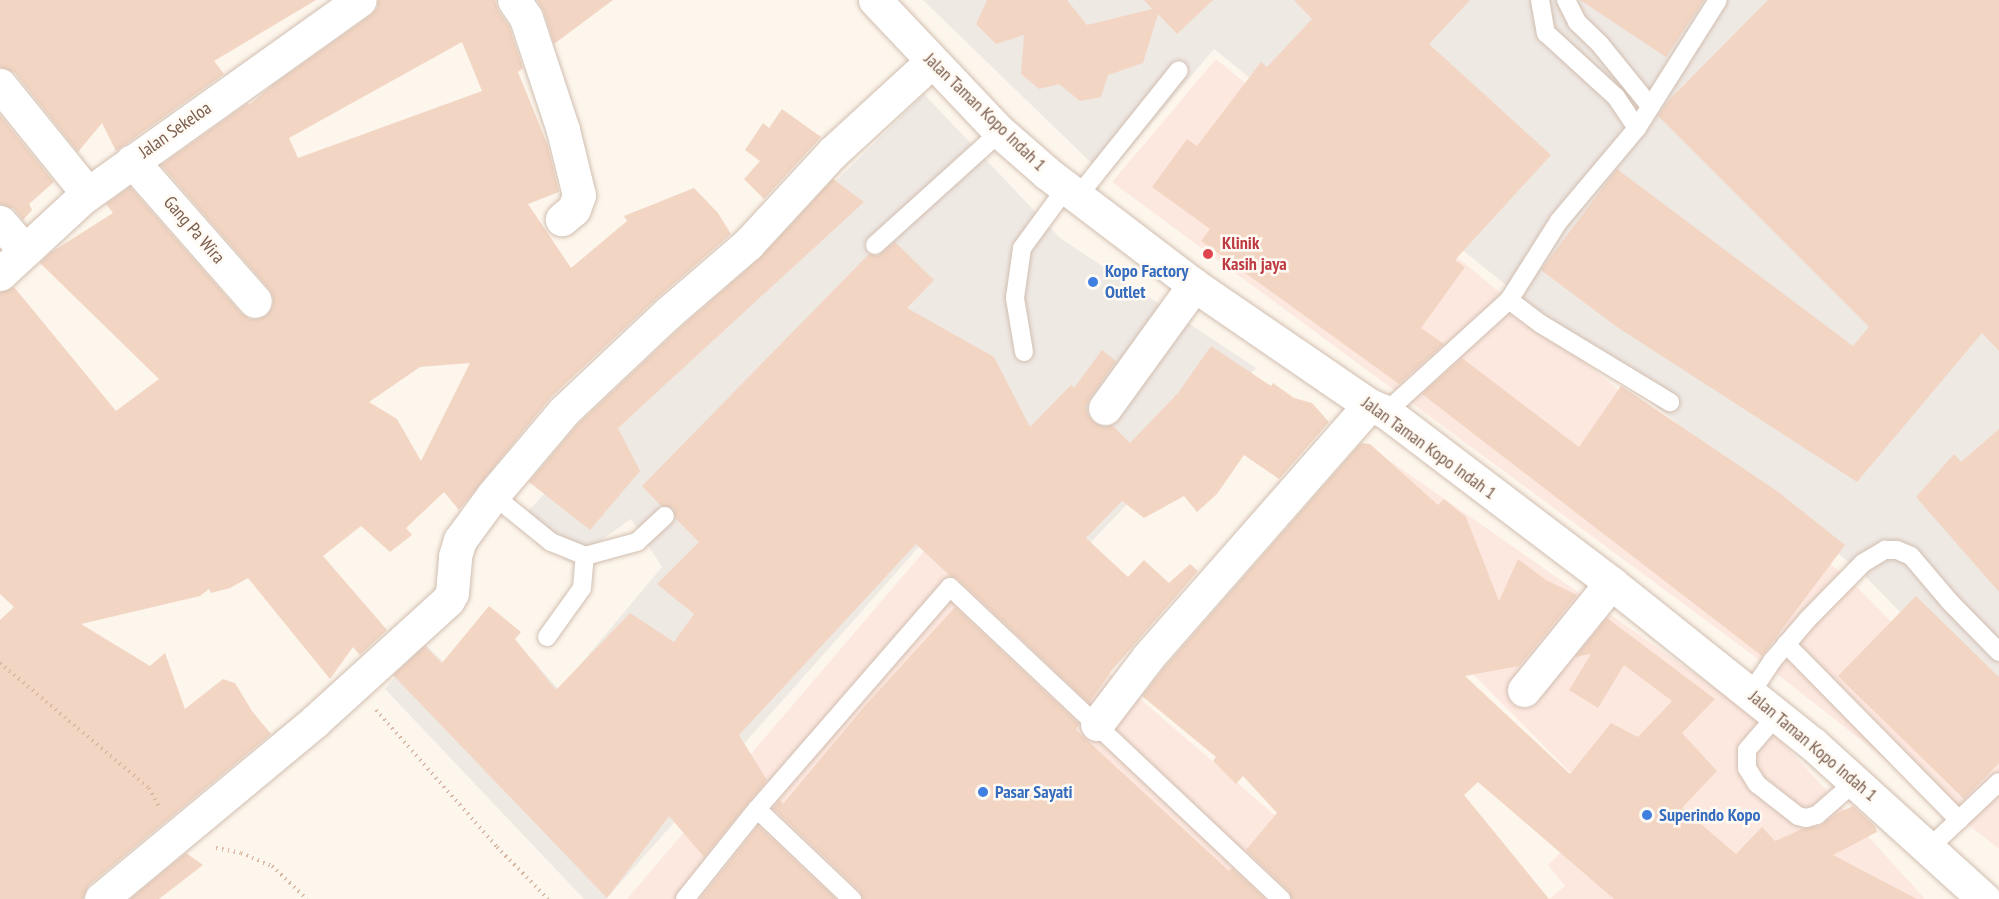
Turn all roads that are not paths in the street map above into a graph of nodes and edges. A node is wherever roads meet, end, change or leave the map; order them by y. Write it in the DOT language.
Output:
graph roads {
  1 [pos="514,0"];
  2 [pos="875,0"];
  3 [pos="1540,0"];
  4 [pos="1566,0"];
  5 [pos="1718,0"];
  6 [pos="345,4"];
  7 [pos="932,61"];
  8 [pos="1179,70"];
  9 [pos="0,85"];
  10 [pos="1650,106"];
  11 [pos="1637,128"];
  12 [pos="1000,132"];
  13 [pos="132,161"];
  14 [pos="1072,192"];
  15 [pos="88,194"];
  16 [pos="562,219"];
  17 [pos="0,222"];
  18 [pos="875,245"];
  19 [pos="24,250"];
  20 [pos="0,274"];
  21 [pos="1194,285"];
  22 [pos="1509,300"];
  23 [pos="255,301"];
  24 [pos="1024,352"];
  25 [pos="1670,402"];
  26 [pos="1105,408"];
  27 [pos="1378,409"];
  28 [pos="493,495"];
  29 [pos="665,516"];
  30 [pos="585,556"];
  31 [pos="1611,583"];
  32 [pos="547,637"];
  33 [pos="1786,644"];
  34 [pos="1999,651"];
  35 [pos="1524,690"];
  36 [pos="1750,693"];
  37 [pos="1777,715"];
  38 [pos="1097,724"];
  39 [pos="1856,781"];
  40 [pos="1999,782"];
  41 [pos="757,809"];
  42 [pos="1959,820"];
  43 [pos="1929,848"];
  44 [pos="101,899"];
  45 [pos="685,899"];
  46 [pos="852,899"];
  47 [pos="1281,899"];
  48 [pos="1984,899"];
  1 -- 16 [label="street"];
  2 -- 7 [label="street, Jalan Taman Kopo Indah 1"];
  3 -- 11 [label="lane"];
  4 -- 10 [label="lane"];
  5 -- 10 [label="lane"];
  6 -- 13 [label="street, Jalan Sekeloa"];
  7 -- 12 [label="street, Jalan Taman Kopo Indah 1"];
  7 -- 28 [label="street"];
  8 -- 14 [label="lane"];
  9 -- 15 [label="street"];
  10 -- 11 [label="lane"];
  11 -- 22 [label="lane"];
  12 -- 14 [label="street, Jalan Taman Kopo Indah 1"];
  12 -- 18 [label="lane"];
  13 -- 15 [label="street, Jalan Sekeloa"];
  13 -- 23 [label="street, Gang Pa Wira"];
  14 -- 21 [label="street, Jalan Taman Kopo Indah 1"];
  14 -- 24 [label="lane"];
  15 -- 19 [label="street, Jalan Sekeloa"];
  17 -- 19 [label="street"];
  19 -- 20 [label="street, Jalan Sekeloa"];
  21 -- 26 [label="street"];
  21 -- 27 [label="street, Jalan Taman Kopo Indah 1"];
  22 -- 25 [label="lane"];
  22 -- 27 [label="lane"];
  27 -- 31 [label="street, Jalan Taman Kopo Indah 1"];
  27 -- 38 [label="street"];
  28 -- 30 [label="lane"];
  28 -- 44 [label="street"];
  29 -- 30 [label="lane"];
  30 -- 32 [label="lane"];
  31 -- 35 [label="street"];
  31 -- 36 [label="street, Jalan Taman Kopo Indah 1"];
  33 -- 34 [label="lane"];
  33 -- 36 [label="lane"];
  33 -- 42 [label="lane"];
  36 -- 37 [label="street, Jalan Taman Kopo Indah 1"];
  37 -- 39 [label="street, Jalan Taman Kopo Indah 1"];
  37 -- 39 [label="lane"];
  38 -- 41 [label="lane"];
  38 -- 47 [label="lane"];
  39 -- 43 [label="street, Jalan Taman Kopo Indah 1"];
  40 -- 42 [label="lane"];
  41 -- 45 [label="lane"];
  41 -- 46 [label="lane"];
  42 -- 43 [label="lane"];
  43 -- 48 [label="street, Jalan Taman Kopo Indah 1"];
}
